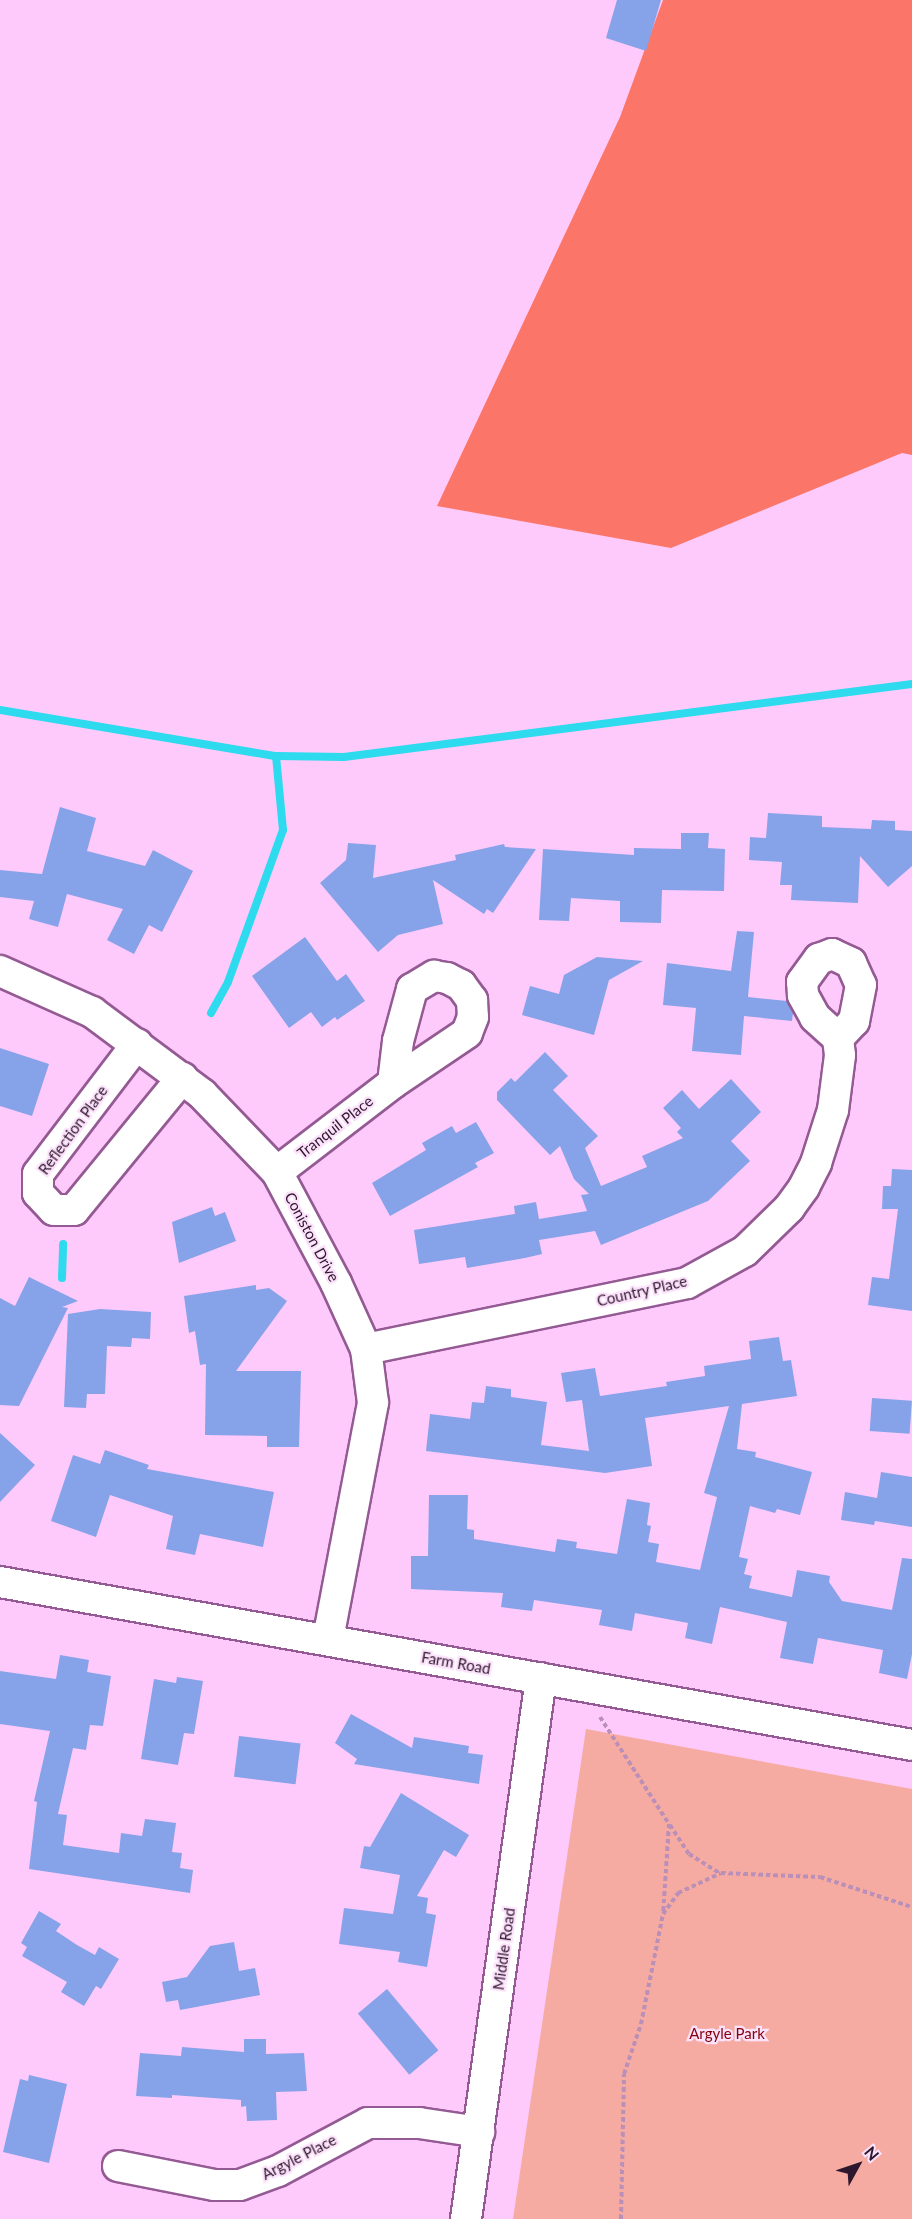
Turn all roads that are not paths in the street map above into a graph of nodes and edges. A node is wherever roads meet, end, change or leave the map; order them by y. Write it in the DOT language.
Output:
graph roads {
  1 [pos="0,971"];
  2 [pos="838,1038"];
  3 [pos="137,1044"];
  4 [pos="182,1078"];
  5 [pos="393,1083"];
  6 [pos="278,1172"];
  7 [pos="366,1349"];
  8 [pos="0,1582"];
  9 [pos="328,1640"];
  10 [pos="541,1678"];
  11 [pos="912,1745"];
  12 [pos="479,2132"];
  13 [pos="118,2166"];
  14 [pos="466,2219"];
  1 -- 3 [label="street, Coniston Drive"];
  2 -- 7 [label="street, Country Place"];
  3 -- 4 [label="street, Coniston Drive"];
  3 -- 4 [label="street, Reflection Place"];
  4 -- 6 [label="street, Coniston Drive"];
  5 -- 6 [label="street, Tranquil Place"];
  6 -- 7 [label="street, Coniston Drive"];
  7 -- 9 [label="street, Coniston Drive"];
  8 -- 9 [label="street, Farm Road"];
  9 -- 10 [label="street, Farm Road"];
  10 -- 11 [label="street, Farm Road"];
  10 -- 12 [label="street, Middle Road"];
  12 -- 13 [label="street, Argyle Place"];
  12 -- 14 [label="street, Middle Road"];
}
